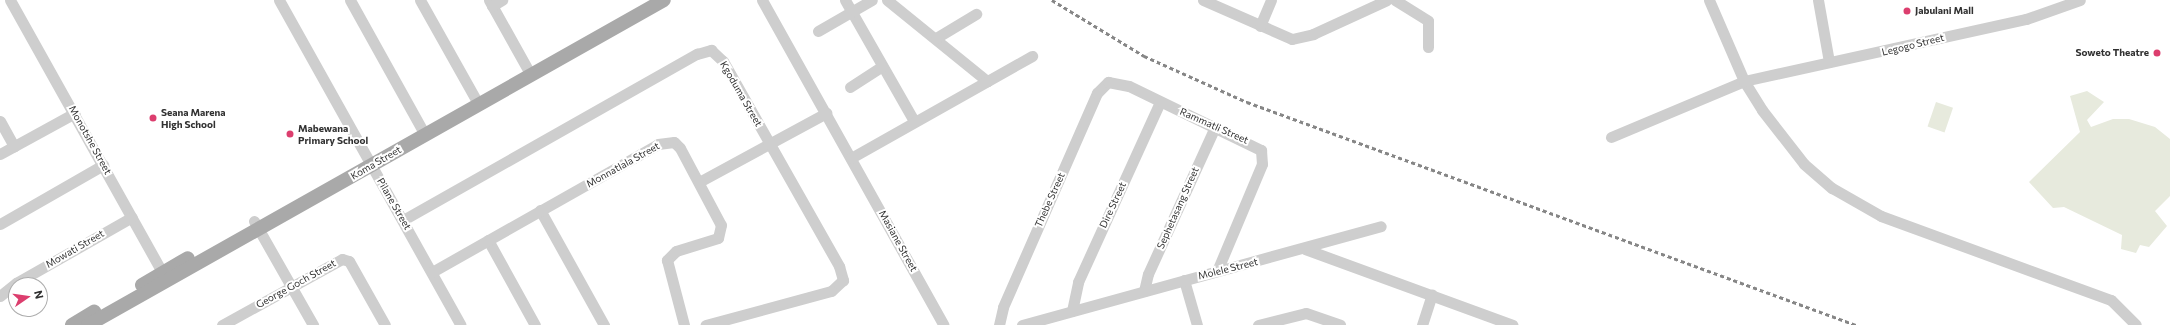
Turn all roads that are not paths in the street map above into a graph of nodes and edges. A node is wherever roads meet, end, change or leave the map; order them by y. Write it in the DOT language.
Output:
graph roads {
  1 [pos="10,0"];
  2 [pos="279,0"];
  3 [pos="350,0"];
  4 [pos="420,0"];
  5 [pos="502,0"];
  6 [pos="646,0"];
  7 [pos="664,0"];
  8 [pos="762,0"];
  9 [pos="845,0"];
  10 [pos="872,0"];
  11 [pos="887,0"];
  12 [pos="1203,0"];
  13 [pos="1271,0"];
  14 [pos="1387,0"];
  15 [pos="1395,0"];
  16 [pos="1710,0"];
  17 [pos="1818,0"];
  18 [pos="2080,0"];
  19 [pos="490,3"];
  20 [pos="851,11"];
  21 [pos="976,14"];
  22 [pos="1260,26"];
  23 [pos="818,31"];
  24 [pos="936,38"];
  25 [pos="1428,47"];
  26 [pos="1032,56"];
  27 [pos="1829,62"];
  28 [pos="882,66"];
  29 [pos="529,71"];
  30 [pos="987,81"];
  31 [pos="1112,81"];
  32 [pos="1744,81"];
  33 [pos="850,87"];
  34 [pos="477,101"];
  35 [pos="1160,102"];
  36 [pos="75,113"];
  37 [pos="826,113"];
  38 [pos="0,121"];
  39 [pos="914,121"];
  40 [pos="1215,127"];
  41 [pos="423,131"];
  42 [pos="1611,137"];
  43 [pos="769,143"];
  44 [pos="14,146"];
  45 [pos="0,154"];
  46 [pos="851,158"];
  47 [pos="369,161"];
  48 [pos="103,165"];
  49 [pos="699,182"];
  50 [pos="540,210"];
  51 [pos="132,217"];
  52 [pos="403,220"];
  53 [pos="0,224"];
  54 [pos="257,225"];
  55 [pos="1381,226"];
  56 [pos="488,240"];
  57 [pos="1305,249"];
  58 [pos="1217,271"];
  59 [pos="432,272"];
  60 [pos="165,276"];
  61 [pos="1184,280"];
  62 [pos="291,286"];
  63 [pos="1144,291"];
  64 [pos="1432,295"];
  65 [pos="0,296"];
  66 [pos="1072,311"];
  67 [pos="238,321"];
  68 [pos="72,325"];
  69 [pos="88,325"];
  70 [pos="222,325"];
  71 [pos="313,325"];
  72 [pos="385,325"];
  73 [pos="461,325"];
  74 [pos="535,325"];
  75 [pos="604,325"];
  76 [pos="684,325"];
  77 [pos="706,325"];
  78 [pos="944,325"];
  79 [pos="999,325"];
  80 [pos="1022,325"];
  81 [pos="1197,325"];
  82 [pos="1258,325"];
  83 [pos="1340,325"];
  84 [pos="1422,325"];
  85 [pos="1514,325"];
  86 [pos="2136,325"];
  1 -- 36 [label="street, Monotshe Street"];
  2 -- 47 [label="street, Pilane Street"];
  3 -- 41 [label="street"];
  4 -- 34 [label="street"];
  5 -- 19 [label="street"];
  6 -- 29 [label="main road, Koma Street"];
  7 -- 29 [label="main road, Koma Street"];
  8 -- 37 [label="street, Masiane Street"];
  9 -- 20 [label="street"];
  10 -- 20 [label="street"];
  11 -- 24 [label="street"];
  12 -- 22 [label="street"];
  13 -- 22 [label="street"];
  14 -- 22 [label="street"];
  15 -- 25 [label="street"];
  16 -- 32 [label="street"];
  17 -- 27 [label="street"];
  18 -- 27 [label="street, Legogo Street"];
  19 -- 29 [label="street"];
  20 -- 23 [label="street"];
  20 -- 28 [label="street"];
  21 -- 24 [label="street"];
  24 -- 30 [label="street"];
  26 -- 30 [label="street"];
  27 -- 32 [label="street, Legogo Street"];
  28 -- 33 [label="street"];
  28 -- 39 [label="street"];
  29 -- 34 [label="main road, Koma Street"];
  30 -- 39 [label="street"];
  31 -- 35 [label="street, Rammatli Street"];
  31 -- 79 [label="street, Thebe Street"];
  32 -- 42 [label="street, Legogo Street"];
  32 -- 86 [label="street"];
  34 -- 41 [label="main road, Koma Street"];
  35 -- 40 [label="street, Rammatli Street"];
  35 -- 66 [label="street, Dire Street"];
  36 -- 44 [label="street"];
  36 -- 48 [label="street, Monotshe Street"];
  37 -- 43 [label="street"];
  37 -- 46 [label="street, Masiane Street"];
  38 -- 44 [label="street"];
  39 -- 46 [label="street"];
  40 -- 58 [label="street, Rammatli Street"];
  40 -- 63 [label="street, Sephetasang Street"];
  41 -- 47 [label="main road, Koma Street"];
  43 -- 49 [label="street"];
  43 -- 52 [label="street, Kgoduma Street"];
  43 -- 77 [label="street, Kgoduma Street"];
  44 -- 45 [label="street"];
  46 -- 78 [label="street, Masiane Street"];
  47 -- 52 [label="street, Pilane Street"];
  47 -- 54 [label="main road, Koma Street"];
  48 -- 51 [label="street, Monotshe Street"];
  48 -- 53 [label="street"];
  49 -- 50 [label="street, Monnatlala Street"];
  49 -- 76 [label="street, Monnatlala Street"];
  50 -- 56 [label="street, Monnatlala Street"];
  50 -- 75 [label="street"];
  51 -- 60 [label="street, Monotshe Street"];
  51 -- 65 [label="street, Mowati Street"];
  52 -- 59 [label="street, Pilane Street"];
  54 -- 60 [label="main road, Koma Street"];
  54 -- 62 [label="street"];
  55 -- 57 [label="street, Molele Street"];
  56 -- 59 [label="street, Monnatlala Street"];
  56 -- 74 [label="street"];
  57 -- 58 [label="street, Molele Street"];
  57 -- 64 [label="street"];
  58 -- 61 [label="street, Molele Street"];
  59 -- 73 [label="street, Pilane Street"];
  60 -- 68 [label="main road, Koma Street"];
  60 -- 69 [label="main road, Koma Street"];
  61 -- 63 [label="street, Molele Street"];
  61 -- 81 [label="street"];
  62 -- 67 [label="street, George Goch Street"];
  62 -- 71 [label="street"];
  62 -- 72 [label="street, George Goch Street"];
  63 -- 66 [label="street, Molele Street"];
  64 -- 84 [label="street"];
  64 -- 85 [label="street"];
  66 -- 80 [label="street, Molele Street"];
  67 -- 70 [label="street, George Goch Street"];
  82 -- 83 [label="street"];
}
